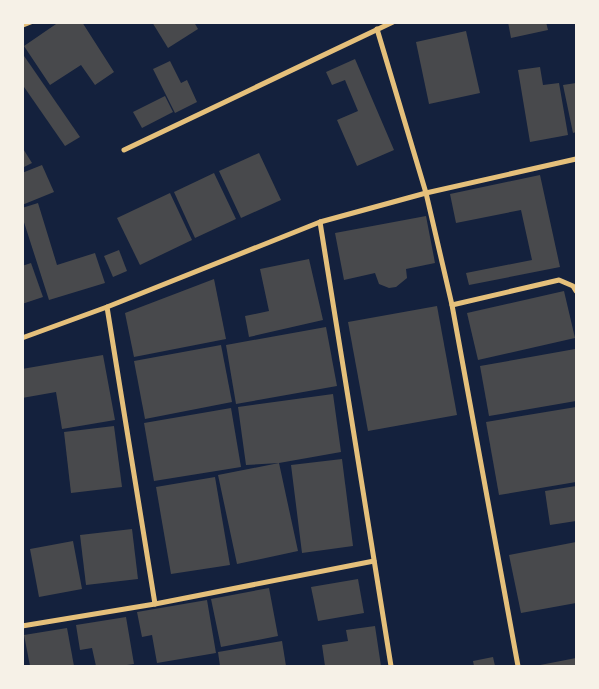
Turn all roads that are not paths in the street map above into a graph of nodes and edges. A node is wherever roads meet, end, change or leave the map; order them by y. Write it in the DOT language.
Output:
graph roads {
  1 [pos="32,22"];
  2 [pos="393,22"];
  3 [pos="22,26"];
  4 [pos="377,30"];
  5 [pos="124,150"];
  6 [pos="576,159"];
  7 [pos="426,193"];
  8 [pos="320,222"];
  9 [pos="576,291"];
  10 [pos="452,305"];
  11 [pos="108,307"];
  12 [pos="22,338"];
  13 [pos="374,561"];
  14 [pos="155,604"];
  15 [pos="22,626"];
  16 [pos="391,666"];
  17 [pos="518,666"];
  1 -- 3 [label="lane"];
  2 -- 4 [label="street"];
  4 -- 5 [label="street"];
  4 -- 7 [label="street"];
  6 -- 7 [label="street"];
  7 -- 8 [label="street"];
  7 -- 10 [label="street"];
  8 -- 11 [label="street"];
  8 -- 13 [label="street"];
  9 -- 10 [label="street"];
  10 -- 17 [label="street"];
  11 -- 12 [label="street"];
  11 -- 14 [label="street"];
  13 -- 14 [label="street"];
  13 -- 16 [label="street"];
  14 -- 15 [label="street"];
}
